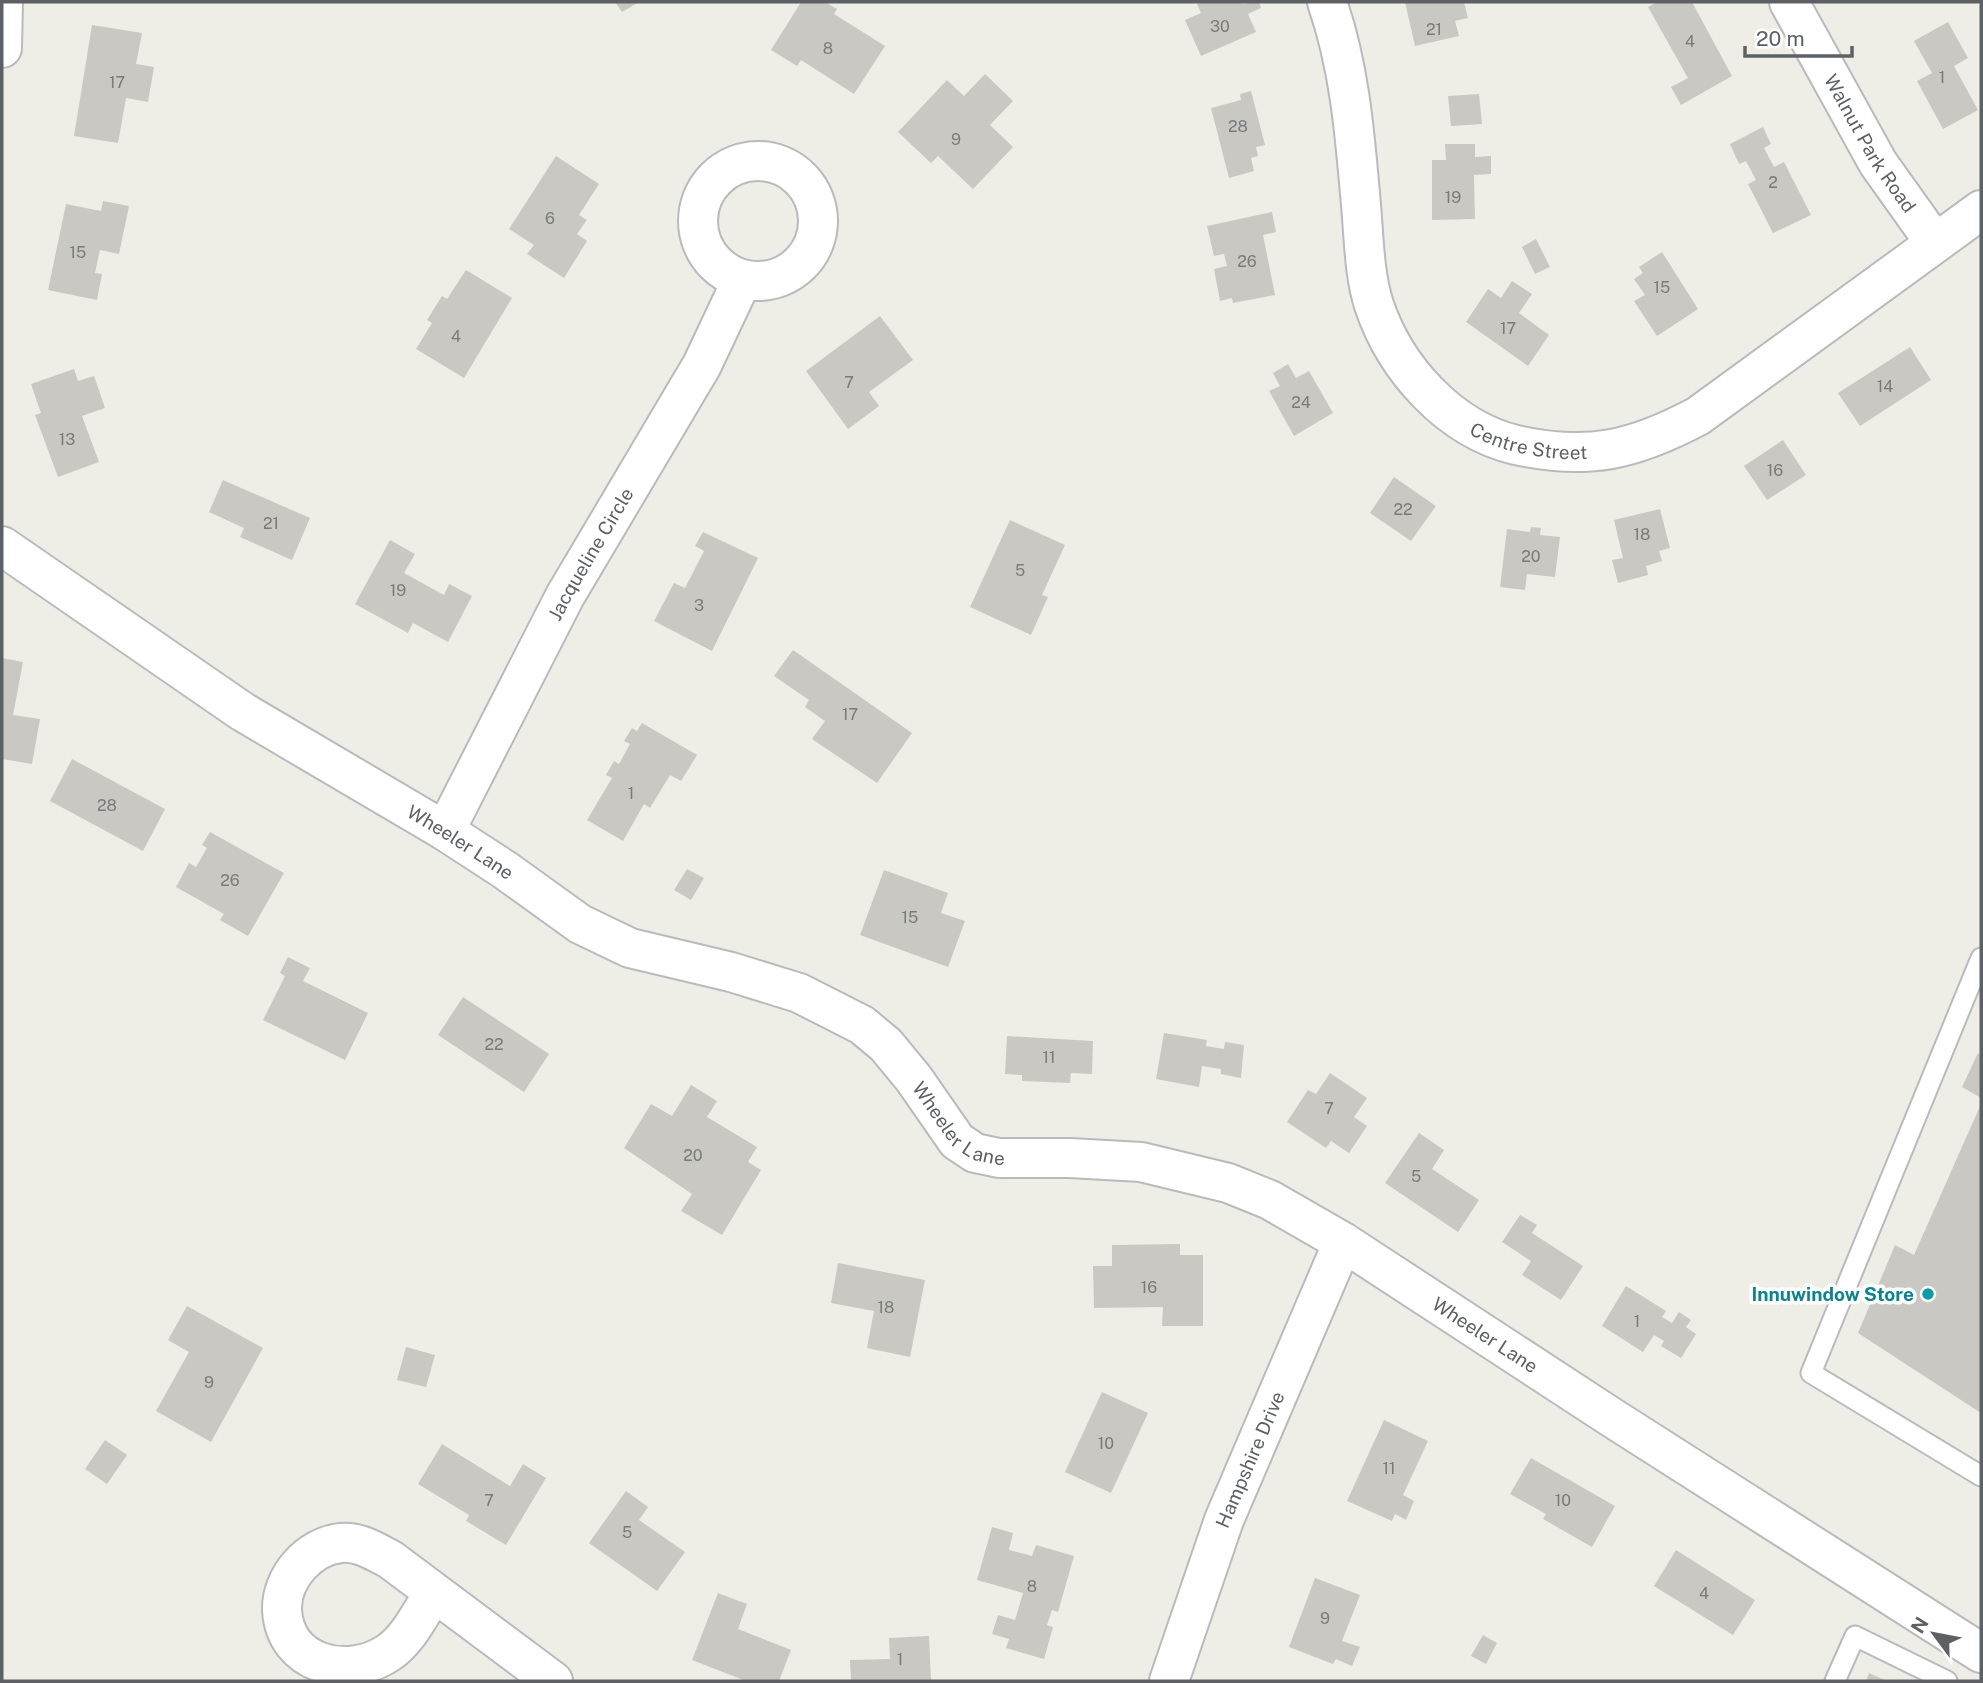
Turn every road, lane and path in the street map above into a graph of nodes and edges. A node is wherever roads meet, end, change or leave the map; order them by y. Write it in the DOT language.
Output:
graph roads {
  1 [pos="3,2"];
  2 [pos="1327,2"];
  3 [pos="1789,2"];
  4 [pos="2,48"];
  5 [pos="1981,211"];
  6 [pos="1935,243"];
  7 [pos="742,280"];
  8 [pos="2,546"];
  9 [pos="444,831"];
  10 [pos="1981,958"];
  11 [pos="1343,1242"];
  12 [pos="1981,1476"];
  13 [pos="433,1594"];
  14 [pos="1981,1653"];
  15 [pos="553,1681"];
  16 [pos="1169,1681"];
  17 [pos="1835,1681"];
  18 [pos="1947,1681"];
  1 -- 4 [label="street"];
  2 -- 6 [label="street, Centre Street"];
  3 -- 6 [label="street, Walnut Park Road"];
  5 -- 6 [label="street, Centre Street"];
  7 -- 9 [label="street, Jacqueline Circle"];
  8 -- 9 [label="street, Wheeler Lane"];
  9 -- 11 [label="street, Wheeler Lane"];
  10 -- 12 [label="lane"];
  11 -- 14 [label="street, Wheeler Lane"];
  11 -- 16 [label="street, Hampshire Drive"];
  13 -- 15 [label="street"];
  17 -- 18 [label="lane"];
}
